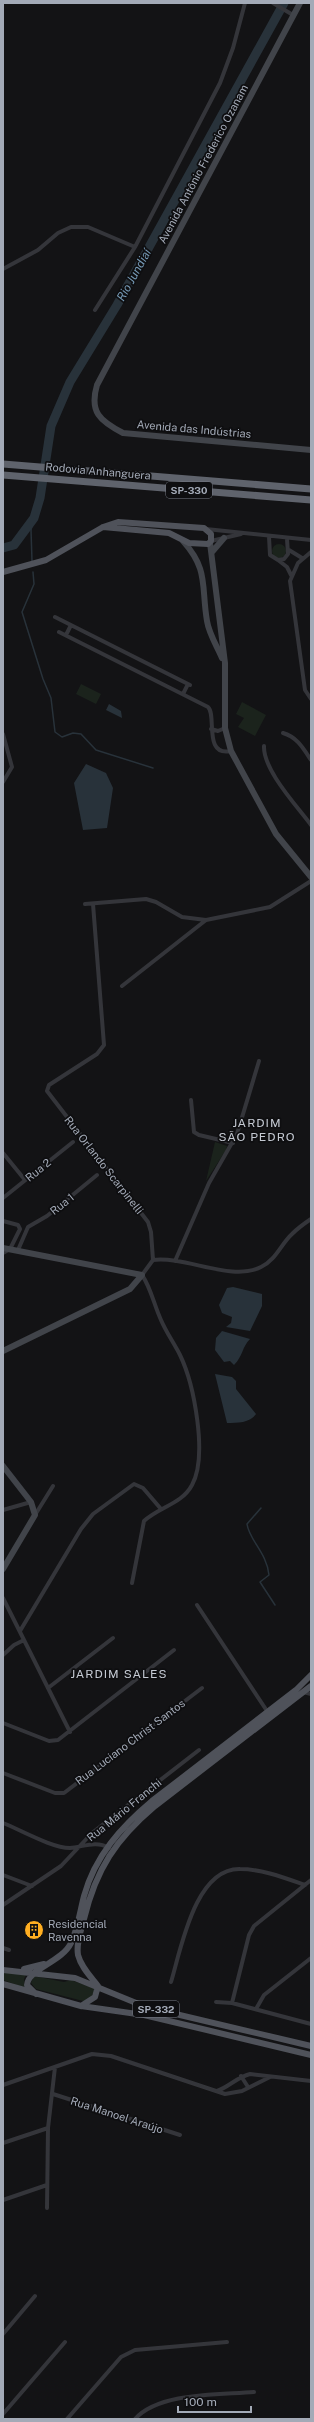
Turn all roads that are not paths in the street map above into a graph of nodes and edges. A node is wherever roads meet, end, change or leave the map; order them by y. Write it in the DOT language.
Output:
graph roads {
  1 [pos="245,3"];
  2 [pos="272,3"];
  3 [pos="300,3"];
  4 [pos="290,13"];
  5 [pos="135,247"];
  6 [pos="3,269"];
  7 [pos="95,310"];
  8 [pos="92,399"];
  9 [pos="311,450"];
  10 [pos="3,464"];
  11 [pos="3,475"];
  12 [pos="311,489"];
  13 [pos="311,500"];
  14 [pos="152,525"];
  15 [pos="187,527"];
  16 [pos="103,528"];
  17 [pos="204,528"];
  18 [pos="149,531"];
  19 [pos="243,533"];
  20 [pos="269,537"];
  21 [pos="181,538"];
  22 [pos="224,538"];
  23 [pos="287,539"];
  24 [pos="311,540"];
  25 [pos="210,542"];
  26 [pos="289,550"];
  27 [pos="212,552"];
  28 [pos="311,552"];
  29 [pos="302,558"];
  30 [pos="278,560"];
  31 [pos="3,572"];
  32 [pos="291,575"];
  33 [pos="55,617"];
  34 [pos="207,620"];
  35 [pos="220,620"];
  36 [pos="71,625"];
  37 [pos="60,632"];
  38 [pos="66,635"];
  39 [pos="225,663"];
  40 [pos="183,694"];
  41 [pos="311,699"];
  42 [pos="225,728"];
  43 [pos="211,729"];
  44 [pos="283,733"];
  45 [pos="3,734"];
  46 [pos="264,746"];
  47 [pos="231,751"];
  48 [pos="311,760"];
  49 [pos="3,782"];
  50 [pos="311,825"];
  51 [pos="311,877"];
  52 [pos="311,881"];
  53 [pos="85,904"];
  54 [pos="93,904"];
  55 [pos="206,920"];
  56 [pos="122,986"];
  57 [pos="258,1062"];
  58 [pos="191,1100"];
  59 [pos="73,1142"];
  60 [pos="233,1143"];
  61 [pos="3,1153"];
  62 [pos="97,1175"];
  63 [pos="25,1180"];
  64 [pos="3,1198"];
  65 [pos="311,1218"];
  66 [pos="3,1221"];
  67 [pos="20,1228"];
  68 [pos="27,1229"];
  69 [pos="6,1248"];
  70 [pos="18,1250"];
  71 [pos="3,1253"];
  72 [pos="153,1260"];
  73 [pos="175,1260"];
  74 [pos="142,1275"];
  75 [pos="3,1351"];
  76 [pos="3,1466"];
  77 [pos="53,1486"];
  78 [pos="31,1502"];
  79 [pos="3,1510"];
  80 [pos="161,1510"];
  81 [pos="35,1515"];
  82 [pos="3,1568"];
  83 [pos="132,1583"];
  84 [pos="3,1598"];
  85 [pos="197,1605"];
  86 [pos="20,1630"];
  87 [pos="113,1638"];
  88 [pos="24,1640"];
  89 [pos="174,1650"];
  90 [pos="3,1655"];
  91 [pos="311,1675"];
  92 [pos="311,1686"];
  93 [pos="48,1688"];
  94 [pos="202,1688"];
  95 [pos="302,1692"];
  96 [pos="311,1694"];
  97 [pos="267,1711"];
  98 [pos="3,1723"];
  99 [pos="70,1732"];
  100 [pos="199,1750"];
  101 [pos="3,1773"];
  102 [pos="3,1823"];
  103 [pos="80,1846"];
  104 [pos="109,1849"];
  105 [pos="3,1875"];
  106 [pos="311,1880"];
  107 [pos="305,1885"];
  108 [pos="32,1886"];
  109 [pos="3,1905"];
  110 [pos="3,1948"];
  111 [pos="10,1950"];
  112 [pos="311,1958"];
  113 [pos="55,1961"];
  114 [pos="3,1970"];
  115 [pos="13,1970"];
  116 [pos="35,1972"];
  117 [pos="171,1982"];
  118 [pos="3,1984"];
  119 [pos="98,1986"];
  120 [pos="36,1994"];
  121 [pos="216,2002"];
  122 [pos="232,2003"];
  123 [pos="81,2006"];
  124 [pos="256,2009"];
  125 [pos="311,2024"];
  126 [pos="311,2046"];
  127 [pos="311,2055"];
  128 [pos="55,2067"];
  129 [pos="241,2076"];
  130 [pos="270,2077"];
  131 [pos="311,2081"];
  132 [pos="3,2085"];
  133 [pos="248,2088"];
  134 [pos="217,2091"];
  135 [pos="53,2094"];
  136 [pos="48,2128"];
  137 [pos="180,2135"];
  138 [pos="3,2143"];
  139 [pos="47,2185"];
  140 [pos="3,2200"];
  141 [pos="48,2208"];
  142 [pos="35,2296"];
  143 [pos="3,2334"];
  144 [pos="65,2342"];
  145 [pos="227,2342"];
  146 [pos="254,2392"];
  147 [pos="3,2414"];
  148 [pos="67,2419"];
  149 [pos="136,2419"];
  1 -- 5 [label="street"];
  2 -- 4 [label="street"];
  3 -- 4 [label="street, Avenida Antônio Frederico Ozanam"];
  4 -- 8 [label="street, Avenida Antônio Frederico Ozanam"];
  5 -- 6 [label="street"];
  5 -- 7 [label="street"];
  8 -- 9 [label="street, Avenida das Indústrias"];
  10 -- 12 [label="highway, Rodovia Anhanguera / SP-330"];
  11 -- 13 [label="highway, Rodovia Anhanguera / SP-330"];
  14 -- 15 [label="main road"];
  14 -- 16 [label="main road"];
  14 -- 18 [label="main road"];
  15 -- 17 [label="main road"];
  15 -- 21 [label="main road"];
  16 -- 18 [label="main road"];
  16 -- 31 [label="main road"];
  17 -- 19 [label="street"];
  17 -- 25 [label="main road"];
  18 -- 21 [label="main road"];
  19 -- 20 [label="street"];
  19 -- 22 [label="street"];
  20 -- 23 [label="street"];
  20 -- 30 [label="street"];
  21 -- 25 [label="main road"];
  21 -- 34 [label="street"];
  22 -- 25 [label="street"];
  22 -- 27 [label="street"];
  23 -- 24 [label="street"];
  23 -- 26 [label="street"];
  25 -- 27 [label="street"];
  26 -- 29 [label="street"];
  26 -- 30 [label="street"];
  27 -- 35 [label="street"];
  28 -- 29 [label="street"];
  29 -- 32 [label="street"];
  30 -- 32 [label="street"];
  32 -- 41 [label="street"];
  33 -- 36 [label="street"];
  34 -- 35 [label="street"];
  34 -- 39 [label="street"];
  35 -- 39 [label="street"];
  36 -- 38 [label="street"];
  36 -- 40 [label="street"];
  37 -- 38 [label="street"];
  38 -- 40 [label="street"];
  39 -- 42 [label="street"];
  40 -- 43 [label="street"];
  42 -- 43 [label="street"];
  42 -- 47 [label="street"];
  43 -- 47 [label="street"];
  44 -- 48 [label="street"];
  45 -- 49 [label="street"];
  46 -- 50 [label="street"];
  47 -- 51 [label="street"];
  52 -- 55 [label="street"];
  53 -- 54 [label="street"];
  54 -- 55 [label="street"];
  54 -- 72 [label="street, Rua Orlando Scarpinelli"];
  55 -- 56 [label="street"];
  57 -- 60 [label="street"];
  58 -- 60 [label="street"];
  59 -- 63 [label="street, Rua 2"];
  60 -- 73 [label="street"];
  61 -- 63 [label="street"];
  62 -- 68 [label="street, Rua 1"];
  63 -- 64 [label="street, Rua 2"];
  65 -- 73 [label="street"];
  66 -- 67 [label="street"];
  67 -- 68 [label="street"];
  67 -- 69 [label="street"];
  68 -- 70 [label="street"];
  69 -- 70 [label="street"];
  69 -- 71 [label="street"];
  70 -- 74 [label="street"];
  72 -- 73 [label="street"];
  72 -- 74 [label="street"];
  74 -- 75 [label="street"];
  74 -- 80 [label="street"];
  76 -- 78 [label="street"];
  77 -- 81 [label="street"];
  78 -- 79 [label="street"];
  78 -- 81 [label="street"];
  80 -- 83 [label="street"];
  80 -- 86 [label="street"];
  81 -- 82 [label="street"];
  84 -- 86 [label="street"];
  85 -- 97 [label="street"];
  86 -- 88 [label="street"];
  87 -- 93 [label="street"];
  88 -- 90 [label="street"];
  88 -- 93 [label="street"];
  89 -- 99 [label="street"];
  91 -- 97 [label="main road"];
  92 -- 95 [label="main road"];
  93 -- 99 [label="street"];
  94 -- 101 [label="street, Rua Luciano Christ Santos"];
  95 -- 96 [label="street"];
  95 -- 104 [label="main road"];
  97 -- 104 [label="main road"];
  98 -- 99 [label="street"];
  100 -- 103 [label="street, Rua Mário Franchi"];
  102 -- 103 [label="street"];
  103 -- 104 [label="street"];
  103 -- 108 [label="street, Rua Mário Franchi"];
  104 -- 113 [label="main road"];
  104 -- 119 [label="main road"];
  105 -- 108 [label="street"];
  106 -- 107 [label="street"];
  107 -- 117 [label="street"];
  107 -- 122 [label="street"];
  108 -- 109 [label="street, Rua Mário Franchi"];
  110 -- 111 [label="street"];
  112 -- 124 [label="street"];
  113 -- 115 [label="main road"];
  113 -- 116 [label="main road"];
  114 -- 115 [label="main road, SP-332"];
  115 -- 116 [label="main road, SP-332"];
  116 -- 119 [label="main road, SP-332"];
  116 -- 120 [label="main road"];
  118 -- 120 [label="main road, SP-332"];
  119 -- 123 [label="main road"];
  119 -- 126 [label="main road, SP-332"];
  120 -- 123 [label="main road, SP-332"];
  121 -- 122 [label="street"];
  122 -- 124 [label="street"];
  123 -- 127 [label="main road, SP-332"];
  124 -- 125 [label="street"];
  128 -- 132 [label="street"];
  128 -- 134 [label="street"];
  128 -- 135 [label="street"];
  129 -- 130 [label="street"];
  129 -- 133 [label="street"];
  129 -- 134 [label="street"];
  130 -- 131 [label="street"];
  130 -- 133 [label="street"];
  133 -- 134 [label="street"];
  135 -- 136 [label="street"];
  135 -- 137 [label="street, Rua Manoel Araújo"];
  136 -- 138 [label="street"];
  136 -- 139 [label="street"];
  139 -- 140 [label="street"];
  139 -- 141 [label="street"];
  142 -- 143 [label="street"];
  144 -- 147 [label="street"];
  145 -- 148 [label="street"];
  146 -- 149 [label="street"];
}
